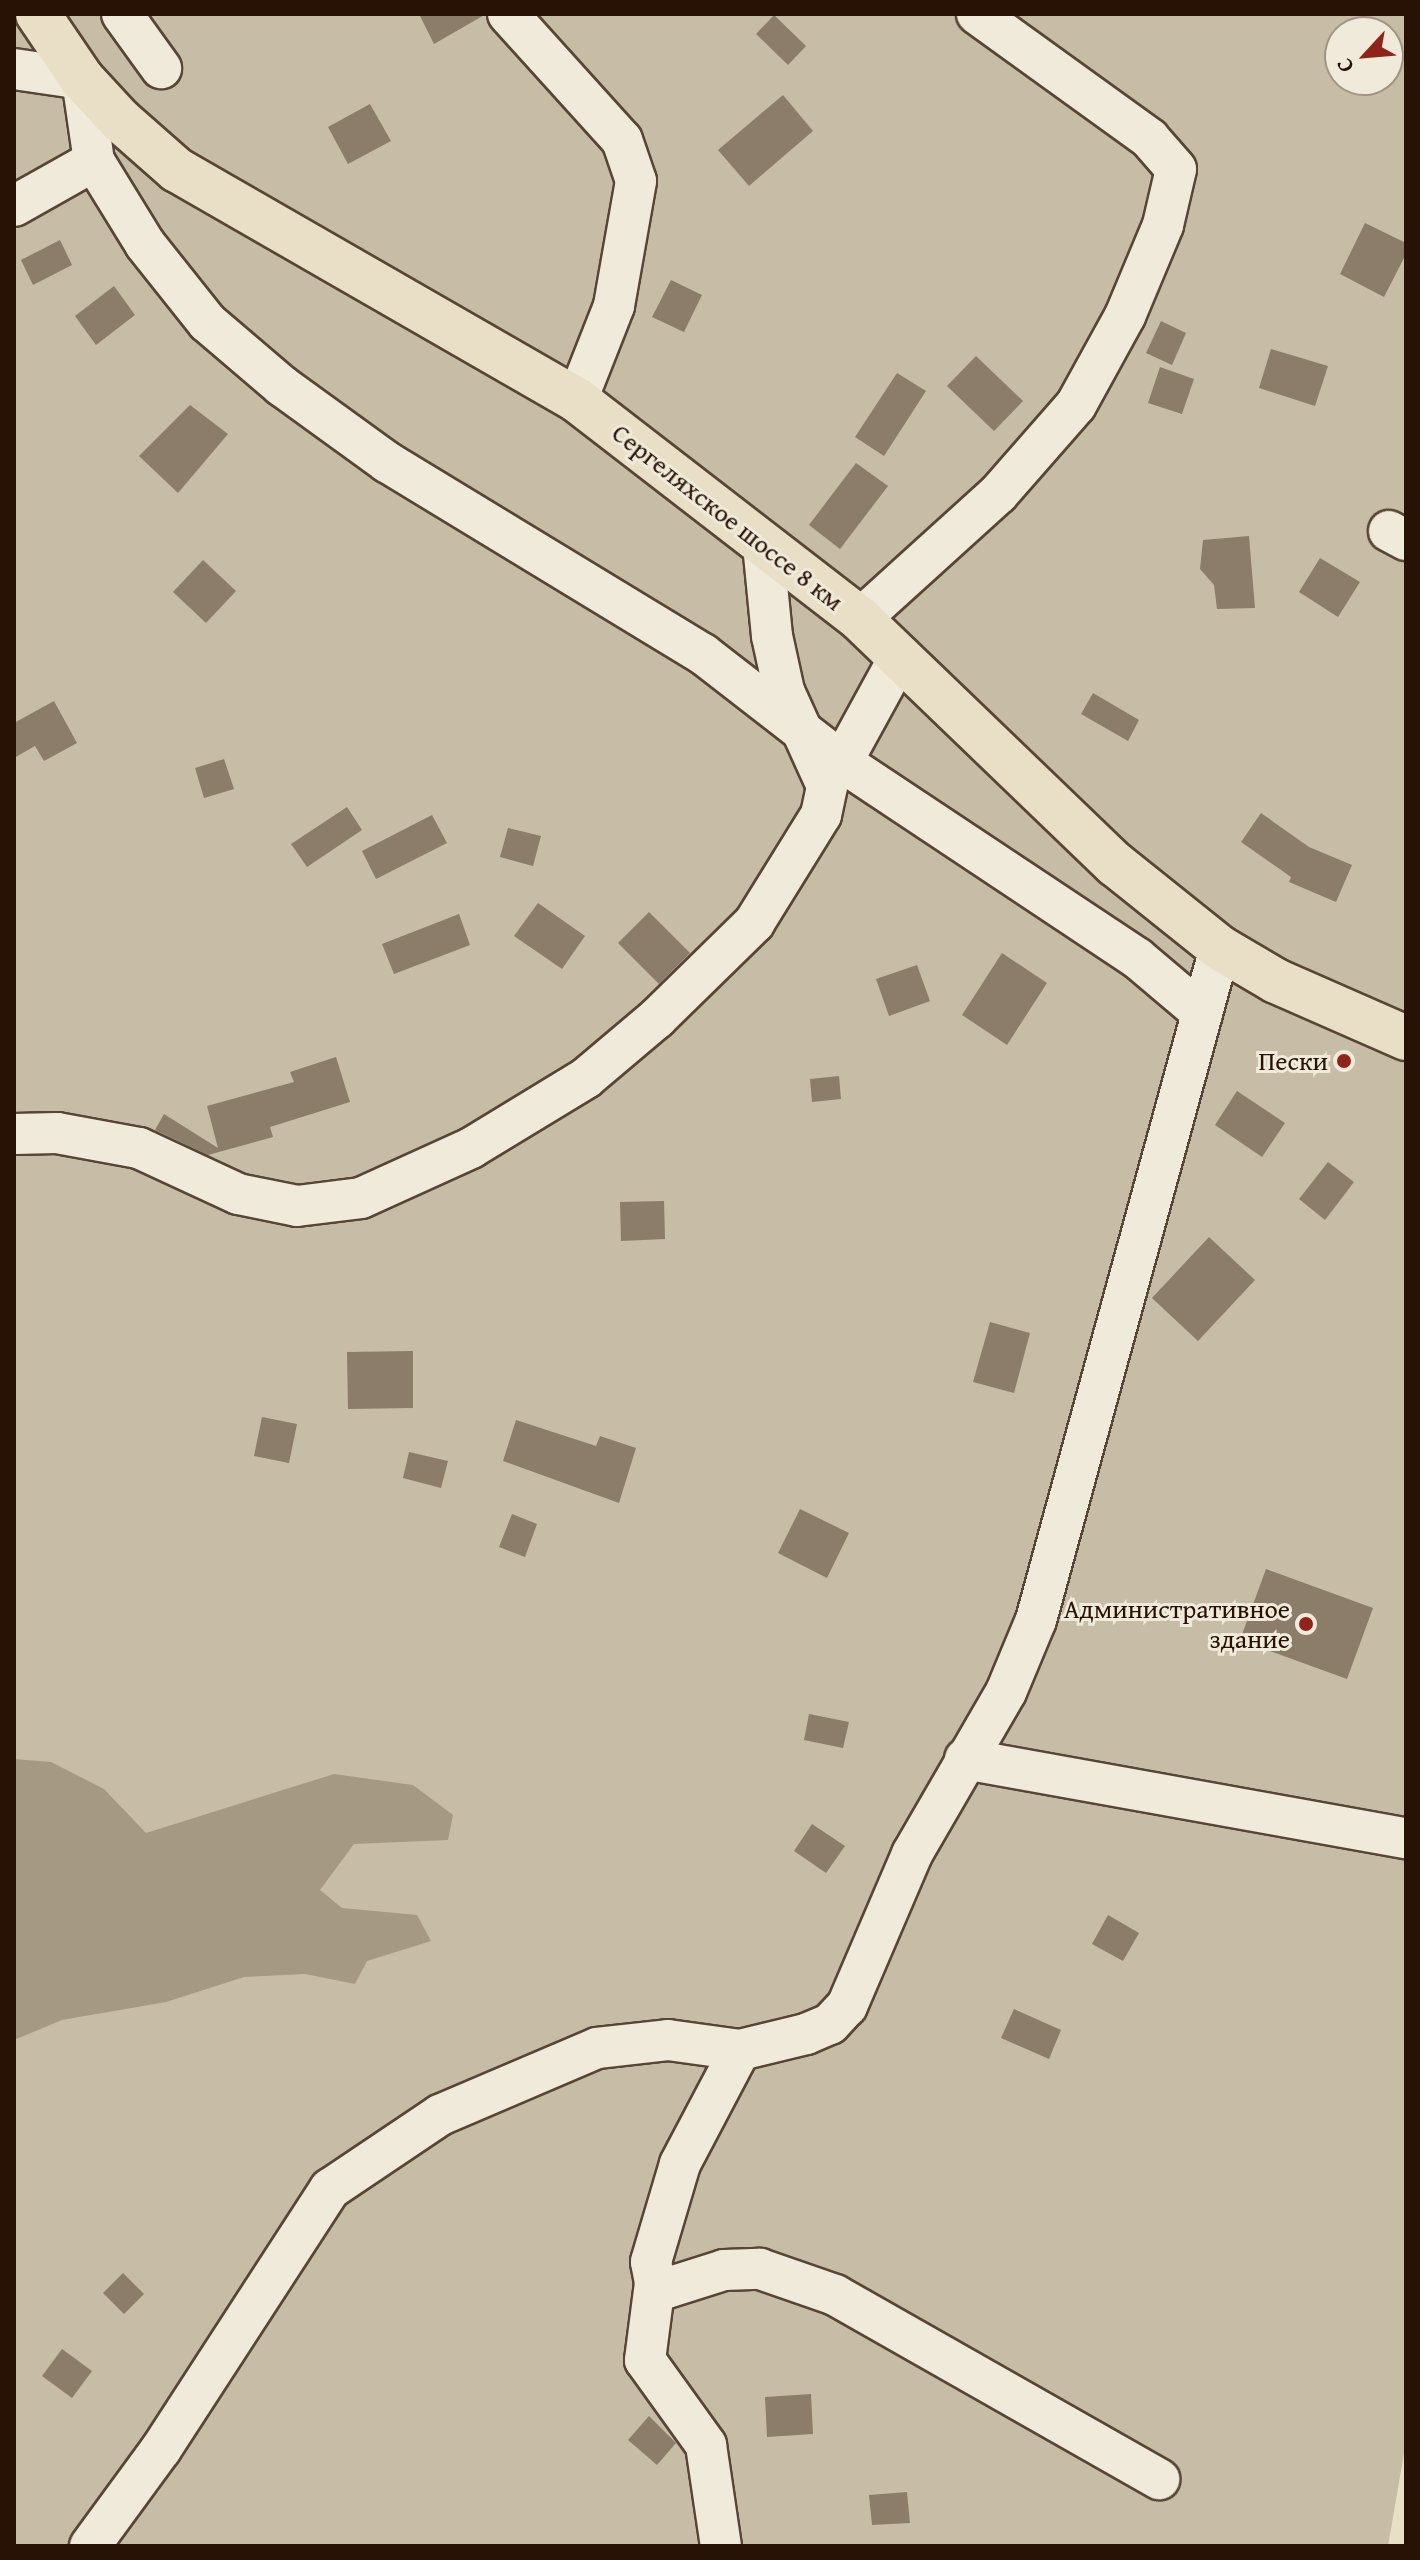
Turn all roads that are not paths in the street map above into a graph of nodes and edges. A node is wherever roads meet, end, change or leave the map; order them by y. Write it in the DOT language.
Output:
graph roads {
  1 [pos="122,14"];
  2 [pos="508,14"];
  3 [pos="977,14"];
  4 [pos="43,16"];
  5 [pos="161,68"];
  6 [pos="14,69"];
  7 [pos="82,79"];
  8 [pos="94,161"];
  9 [pos="14,206"];
  10 [pos="577,400"];
  11 [pos="763,545"];
  12 [pos="860,619"];
  13 [pos="900,656"];
  14 [pos="805,733"];
  15 [pos="842,762"];
  16 [pos="1220,948"];
  17 [pos="1202,1013"];
  18 [pos="1406,1038"];
  19 [pos="14,1134"];
  20 [pos="965,1759"];
  21 [pos="1406,1838"];
  22 [pos="740,2050"];
  23 [pos="655,2283"];
  24 [pos="1159,2479"];
  25 [pos="90,2546"];
  26 [pos="721,2546"];
  1 -- 5 [label="street"];
  2 -- 10 [label="street"];
  3 -- 12 [label="street"];
  4 -- 7 [label="main road, Сергеляхское шоссе 8 км"];
  6 -- 7 [label="street"];
  7 -- 8 [label="street"];
  7 -- 10 [label="main road, Сергеляхское шоссе 8 км"];
  8 -- 9 [label="street"];
  8 -- 14 [label="street"];
  10 -- 11 [label="main road, Сергеляхское шоссе 8 км"];
  11 -- 12 [label="main road, Сергеляхское шоссе 8 км"];
  11 -- 14 [label="street"];
  12 -- 13 [label="main road, Сергеляхское шоссе 8 км"];
  13 -- 15 [label="street"];
  13 -- 16 [label="main road, Сергеляхское шоссе 8 км"];
  14 -- 15 [label="street"];
  14 -- 19 [label="street"];
  15 -- 17 [label="street"];
  16 -- 17 [label="street"];
  16 -- 18 [label="main road, Сергеляхское шоссе 8 км"];
  17 -- 20 [label="street"];
  20 -- 21 [label="street"];
  20 -- 22 [label="street"];
  22 -- 23 [label="street"];
  22 -- 25 [label="street"];
  23 -- 24 [label="street"];
  23 -- 26 [label="street"];
}
